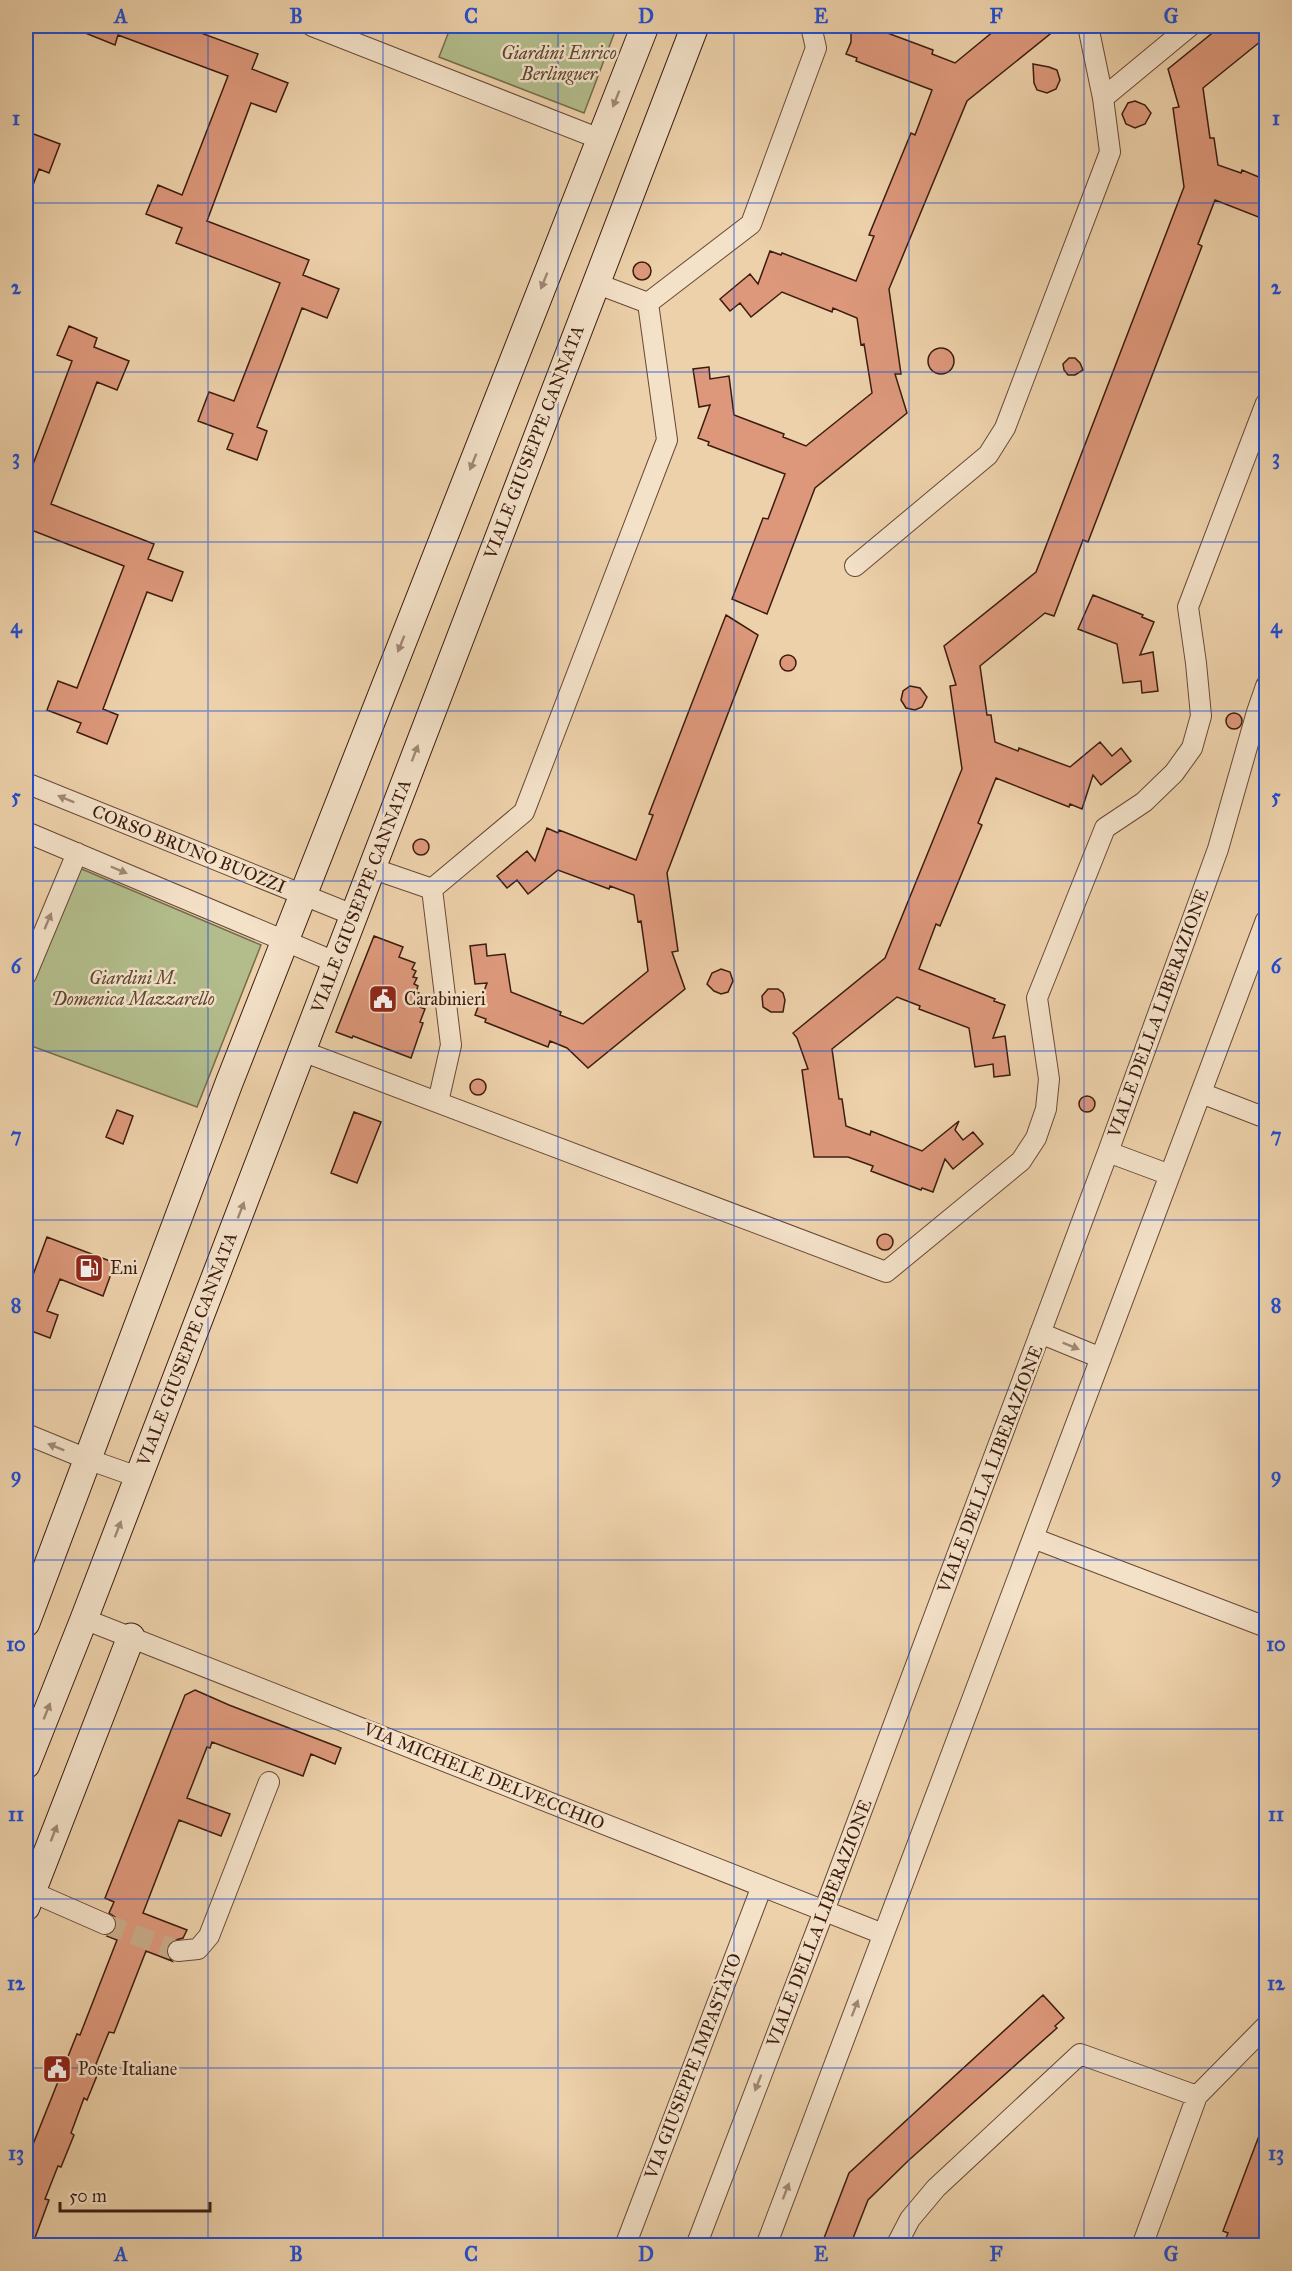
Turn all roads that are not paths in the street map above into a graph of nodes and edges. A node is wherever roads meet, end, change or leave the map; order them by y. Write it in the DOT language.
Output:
graph roads {
  1 [pos="312,26"];
  2 [pos="645,26"];
  3 [pos="695,26"];
  4 [pos="811,26"];
  5 [pos="1088,26"];
  6 [pos="1190,26"];
  7 [pos="1102,98"];
  8 [pos="600,139"];
  9 [pos="595,283"];
  10 [pos="648,303"];
  11 [pos="1266,403"];
  12 [pos="855,566"];
  13 [pos="1266,686"];
  14 [pos="26,783"];
  15 [pos="26,832"];
  16 [pos="77,853"];
  17 [pos="371,868"];
  18 [pos="432,889"];
  19 [pos="302,895"];
  20 [pos="353,915"];
  21 [pos="1266,920"];
  22 [pos="284,941"];
  23 [pos="335,962"];
  24 [pos="26,975"];
  25 [pos="302,1050"];
  26 [pos="1201,1093"];
  27 [pos="438,1102"];
  28 [pos="1266,1118"];
  29 [pos="1108,1152"];
  30 [pos="1170,1175"];
  31 [pos="1040,1333"];
  32 [pos="1101,1358"];
  33 [pos="26,1434"];
  34 [pos="87,1459"];
  35 [pos="138,1477"];
  36 [pos="1033,1538"];
  37 [pos="84,1618"];
  38 [pos="26,1623"];
  39 [pos="1266,1627"];
  40 [pos="131,1637"];
  41 [pos="26,1765"];
  42 [pos="268,1782"];
  43 [pos="762,1886"];
  44 [pos="28,1900"];
  45 [pos="824,1911"];
  46 [pos="105,1924"];
  47 [pos="883,1934"];
  48 [pos="178,1951"];
  49 [pos="1266,2026"];
  50 [pos="1197,2096"];
  51 [pos="626,2246"];
  52 [pos="696,2246"];
  53 [pos="766,2246"];
  54 [pos="896,2246"];
  55 [pos="1142,2246"];
  1 -- 8 [label="street"];
  2 -- 8 [label="street, one-way"];
  3 -- 9 [label="street, VIALE GIUSEPPE CANNATA"];
  4 -- 10 [label="street"];
  5 -- 7 [label="street"];
  6 -- 7 [label="street"];
  7 -- 12 [label="street"];
  8 -- 19 [label="street, one-way"];
  9 -- 10 [label="street"];
  17 -- 9 [label="street, VIALE GIUSEPPE CANNATA, one-way"];
  10 -- 18 [label="street"];
  11 -- 27 [label="street"];
  13 -- 29 [label="street, VIALE DELLA LIBERAZIONE"];
  19 -- 14 [label="street, CORSO BRUNO BUOZZI, one-way"];
  15 -- 16 [label="street"];
  16 -- 22 [label="street, one-way"];
  24 -- 16 [label="street, one-way"];
  17 -- 18 [label="street"];
  17 -- 20 [label="street, VIALE GIUSEPPE CANNATA"];
  18 -- 27 [label="street"];
  19 -- 20 [label="street, CORSO BRUNO BUOZZI"];
  19 -- 22 [label="street"];
  20 -- 23 [label="street, VIALE GIUSEPPE CANNATA"];
  21 -- 26 [label="street"];
  22 -- 23 [label="street"];
  22 -- 34 [label="street"];
  23 -- 25 [label="street, VIALE GIUSEPPE CANNATA"];
  25 -- 27 [label="street"];
  35 -- 25 [label="street, VIALE GIUSEPPE CANNATA, one-way"];
  26 -- 28 [label="street"];
  26 -- 30 [label="street"];
  29 -- 30 [label="street"];
  29 -- 31 [label="street, VIALE DELLA LIBERAZIONE"];
  30 -- 32 [label="street"];
  31 -- 32 [label="street, one-way"];
  31 -- 45 [label="street, VIALE DELLA LIBERAZIONE"];
  32 -- 36 [label="street"];
  34 -- 33 [label="street, one-way"];
  34 -- 35 [label="street"];
  34 -- 38 [label="street"];
  37 -- 35 [label="street, VIALE GIUSEPPE CANNATA, one-way"];
  36 -- 39 [label="street"];
  36 -- 47 [label="street"];
  37 -- 40 [label="street, VIA MICHELE DELVECCHIO"];
  41 -- 37 [label="street, VIALE GIUSEPPE CANNATA, one-way"];
  40 -- 43 [label="street, VIA MICHELE DELVECCHIO"];
  44 -- 40 [label="street, one-way"];
  42 -- 48 [label="street"];
  43 -- 45 [label="street, VIA MICHELE DELVECCHIO"];
  43 -- 51 [label="street, VIA GIUSEPPE IMPASTÀTO"];
  44 -- 46 [label="street"];
  45 -- 47 [label="street, VIA MICHELE DELVECCHIO"];
  45 -- 52 [label="street, VIALE DELLA LIBERAZIONE, one-way"];
  53 -- 47 [label="street, one-way"];
  49 -- 50 [label="street"];
  50 -- 54 [label="street"];
  50 -- 55 [label="street"];
}
